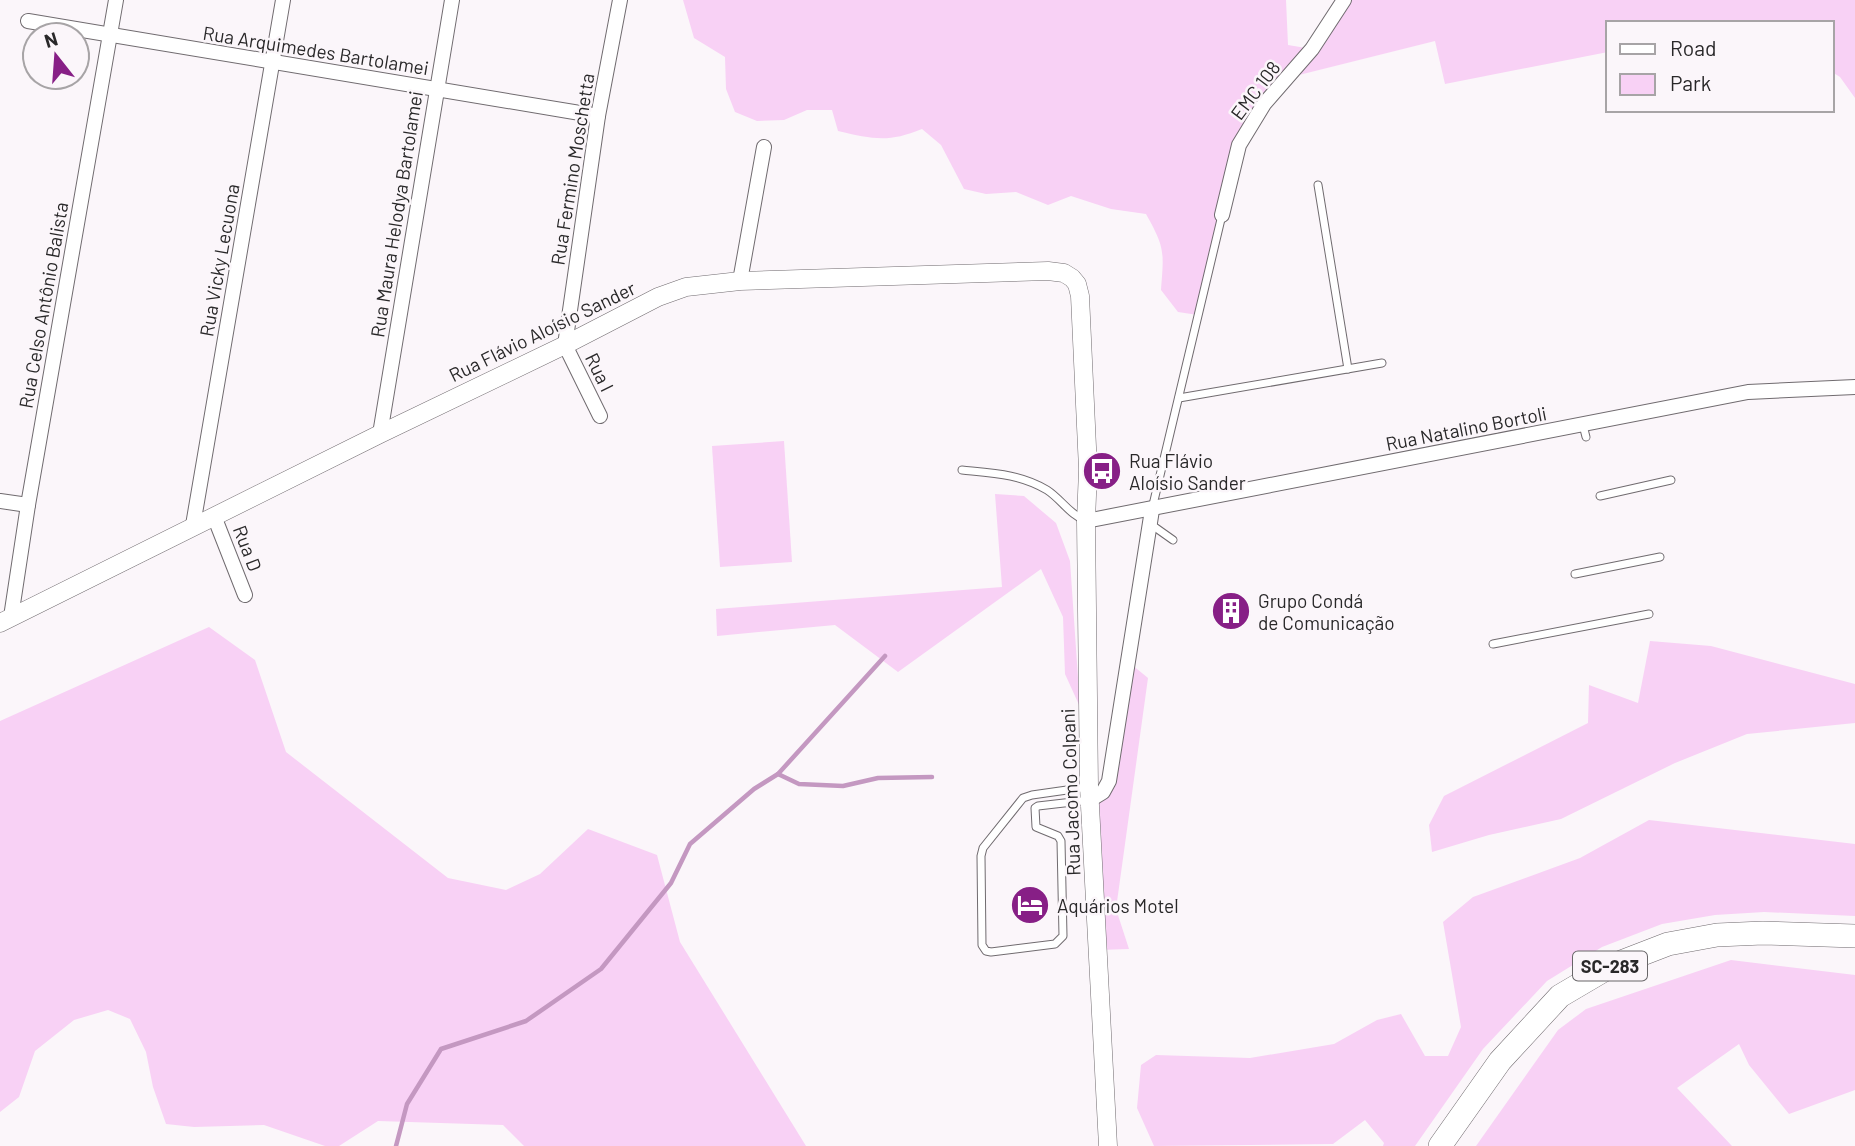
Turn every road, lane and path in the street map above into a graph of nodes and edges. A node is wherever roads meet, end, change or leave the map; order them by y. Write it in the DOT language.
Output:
graph roads {
  1 [pos="116,0"];
  2 [pos="283,0"];
  3 [pos="452,0"];
  4 [pos="620,0"];
  5 [pos="1344,0"];
  6 [pos="91,32"];
  7 [pos="111,36"];
  8 [pos="273,63"];
  9 [pos="435,89"];
  10 [pos="598,116"];
  11 [pos="764,147"];
  12 [pos="1318,185"];
  13 [pos="1222,215"];
  14 [pos="740,281"];
  15 [pos="565,345"];
  16 [pos="1382,363"];
  17 [pos="1348,369"];
  18 [pos="1855,387"];
  19 [pos="1179,398"];
  20 [pos="600,416"];
  21 [pos="380,434"];
  22 [pos="962,470"];
  23 [pos="1671,480"];
  24 [pos="1600,496"];
  25 [pos="0,501"];
  26 [pos="27,505"];
  27 [pos="214,516"];
  28 [pos="1151,516"];
  29 [pos="1086,521"];
  30 [pos="193,525"];
  31 [pos="1173,541"];
  32 [pos="1660,557"];
  33 [pos="1575,574"];
  34 [pos="245,595"];
  35 [pos="1649,614"];
  36 [pos="6,620"];
  37 [pos="1493,644"];
  38 [pos="1089,794"];
  39 [pos="1855,936"];
  40 [pos="1108,1146"];
  41 [pos="1440,1146"];
  1 -- 7 [label="street, Rua Celso Antônio Balista"];
  2 -- 8 [label="street, Rua Vicky Lecuona"];
  3 -- 9 [label="street, Rua Maura Helodya Bartolamei"];
  4 -- 10 [label="street, Rua Fermino Moschetta"];
  5 -- 13 [label="street, EMC 108"];
  6 -- 7 [label="street, Rua Arquimedes Bartolamei"];
  7 -- 8 [label="street, Rua Arquimedes Bartolamei"];
  7 -- 26 [label="street, Rua Celso Antônio Balista"];
  8 -- 9 [label="street, Rua Arquimedes Bartolamei"];
  8 -- 30 [label="street, Rua Vicky Lecuona"];
  9 -- 10 [label="street, Rua Arquimedes Bartolamei"];
  9 -- 21 [label="street, Rua Maura Helodya Bartolamei"];
  10 -- 15 [label="street, Rua Fermino Moschetta"];
  11 -- 14 [label="street"];
  12 -- 17 [label="lane"];
  13 -- 19 [label="lane"];
  14 -- 15 [label="street, Rua Flávio Aloísio Sander"];
  14 -- 29 [label="street, Rua Flávio Aloísio Sander"];
  15 -- 20 [label="street, Rua I"];
  15 -- 21 [label="street, Rua Flávio Aloísio Sander"];
  16 -- 17 [label="lane"];
  17 -- 19 [label="lane"];
  18 -- 28 [label="street, Rua Natalino Bortoli"];
  19 -- 28 [label="lane"];
  21 -- 27 [label="street, Rua Flávio Aloísio Sander"];
  22 -- 29 [label="lane"];
  23 -- 24 [label="lane"];
  25 -- 26 [label="street"];
  26 -- 36 [label="street, Rua Celso Antônio Balista"];
  27 -- 30 [label="street, Rua Flávio Aloísio Sander"];
  27 -- 34 [label="street, Rua D"];
  28 -- 29 [label="street, Rua Natalino Bortoli"];
  28 -- 31 [label="lane"];
  28 -- 38 [label="street"];
  29 -- 38 [label="street, Rua Jacomo Colpani"];
  30 -- 36 [label="street, Rua Flávio Aloísio Sander"];
  32 -- 33 [label="lane"];
  35 -- 37 [label="lane"];
  38 -- 38 [label="lane"];
  38 -- 40 [label="street, Rua Jacomo Colpani"];
  39 -- 41 [label="main road, SC-283"];
}
